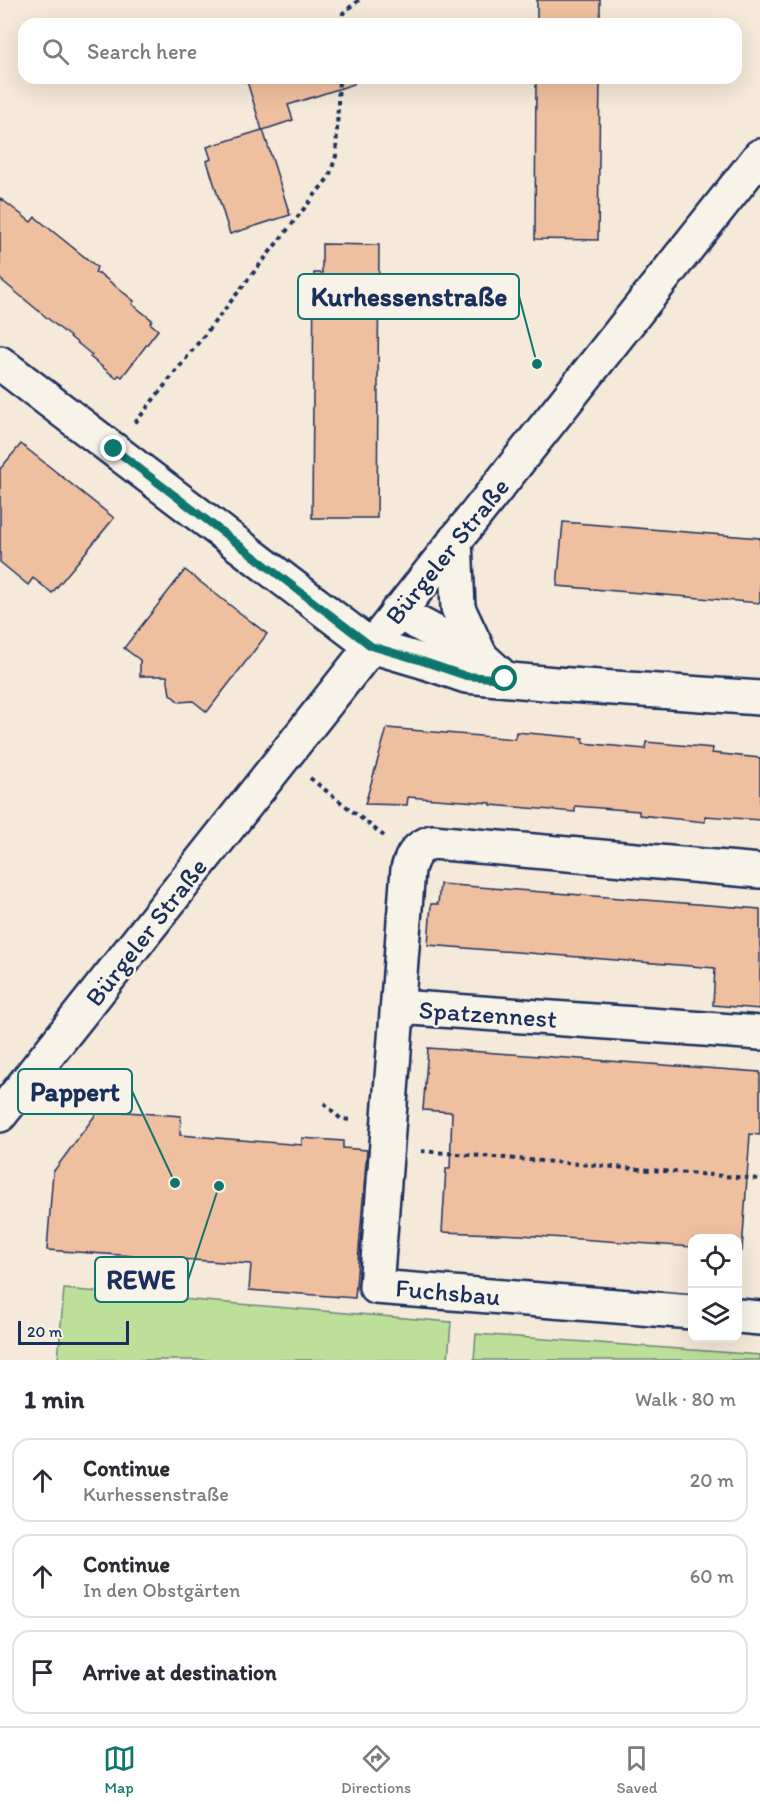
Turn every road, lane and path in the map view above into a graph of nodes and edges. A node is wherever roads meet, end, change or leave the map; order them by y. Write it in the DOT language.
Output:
graph roads {
  1 [pos="358,0"];
  2 [pos="343,18"];
  3 [pos="339,84"];
  4 [pos="760,156"];
  5 [pos="0,363"];
  6 [pos="114,449"];
  7 [pos="455,540"];
  8 [pos="397,612"];
  9 [pos="371,646"];
  10 [pos="481,657"];
  11 [pos="505,679"];
  12 [pos="760,698"];
  13 [pos="284,757"];
  14 [pos="411,857"];
  15 [pos="760,871"];
  16 [pos="398,1007"];
  17 [pos="760,1033"];
  18 [pos="0,1115"];
  19 [pos="387,1149"];
  20 [pos="760,1179"];
  21 [pos="688,1312"];
  22 [pos="742,1316"];
  23 [pos="760,1318"];
  1 -- 2 [label="path"];
  3 -- 6 [label="path"];
  4 -- 7 [label="street, Bürgeler Straße"];
  5 -- 6 [label="street"];
  6 -- 9 [label="street"];
  7 -- 8 [label="street, Bürgeler Straße"];
  7 -- 10 [label="street"];
  8 -- 9 [label="street, Bürgeler Straße"];
  8 -- 10 [label="street"];
  9 -- 11 [label="street"];
  9 -- 13 [label="street, Bürgeler Straße"];
  10 -- 11 [label="street"];
  11 -- 12 [label="street"];
  13 -- 14 [label="path"];
  13 -- 18 [label="street, Bürgeler Straße"];
  14 -- 15 [label="street"];
  14 -- 16 [label="street, Spatzennest"];
  16 -- 17 [label="street, Spatzennest"];
  16 -- 19 [label="street, Fuchsbau"];
  19 -- 20 [label="path"];
  19 -- 21 [label="street, Fuchsbau"];
  22 -- 23 [label="street"];
}
